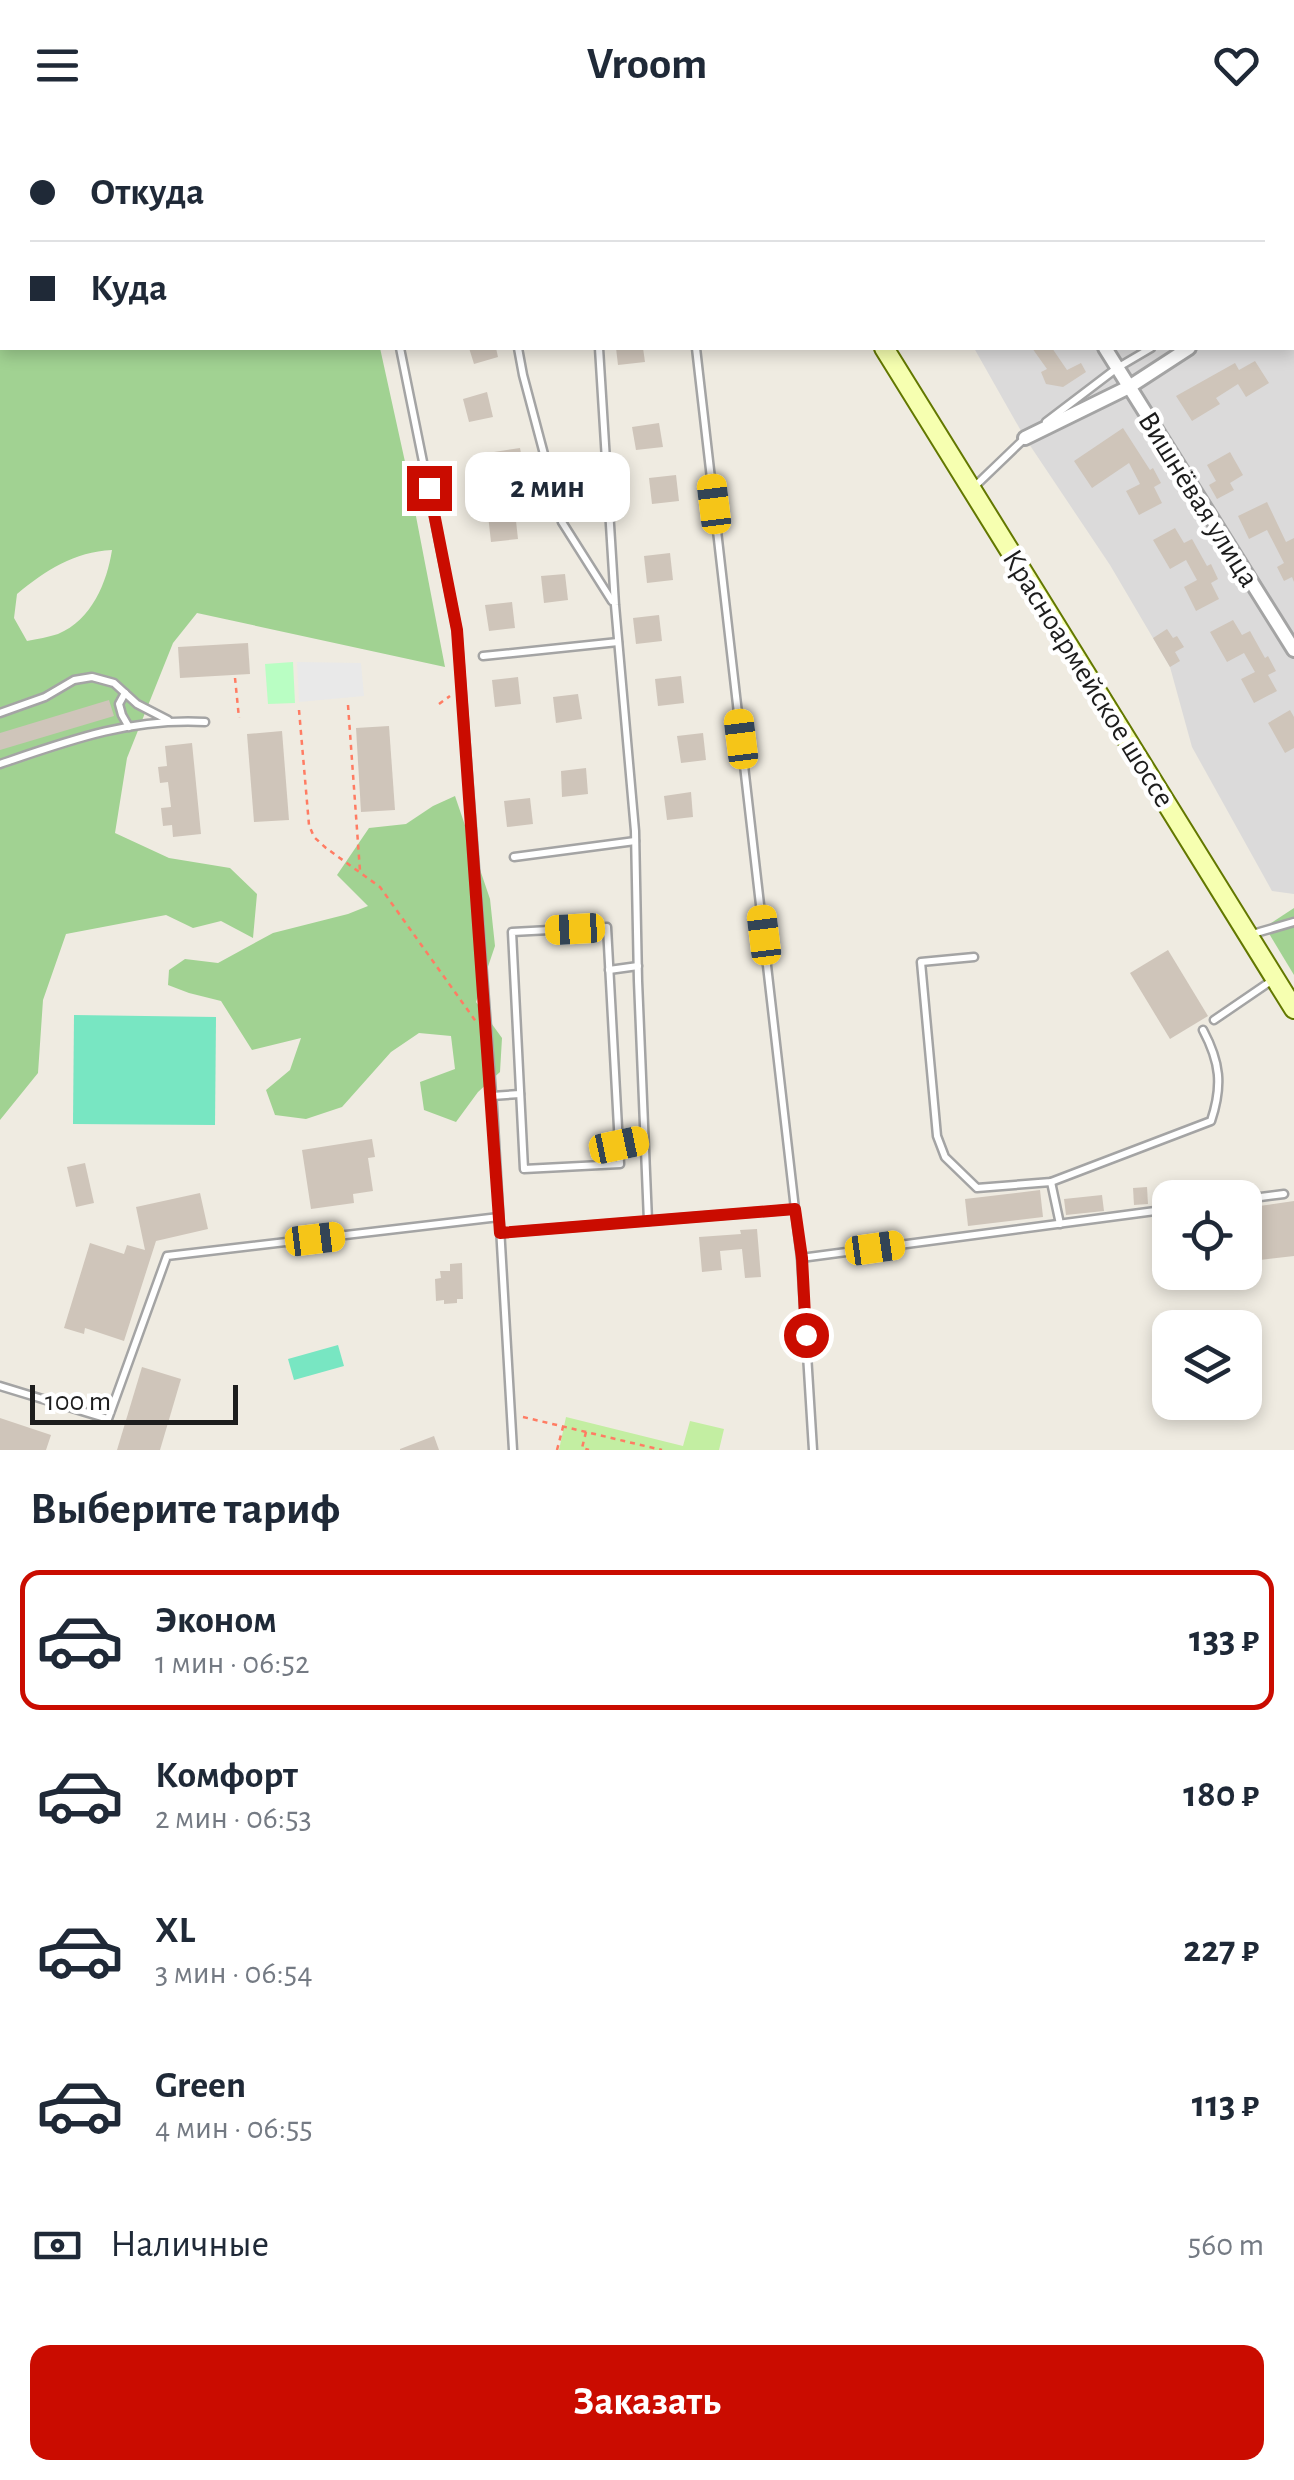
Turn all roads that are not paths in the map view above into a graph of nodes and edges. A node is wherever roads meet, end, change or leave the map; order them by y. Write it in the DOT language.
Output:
graph roads {
  1 [pos="400,350"];
  2 [pos="518,350"];
  3 [pos="600,350"];
  4 [pos="696,350"];
  5 [pos="885,350"];
  6 [pos="1106,350"];
  7 [pos="1147,350"];
  8 [pos="1187,350"];
  9 [pos="1117,368"];
  10 [pos="1129,387"];
  11 [pos="1025,438"];
  12 [pos="972,489"];
  13 [pos="615,606"];
  14 [pos="618,642"];
  15 [pos="1294,650"];
  16 [pos="483,656"];
  17 [pos="125,693"];
  18 [pos="0,712"];
  19 [pos="169,720"];
  20 [pos="205,722"];
  21 [pos="129,727"];
  22 [pos="0,764"];
  23 [pos="635,842"];
  24 [pos="514,857"];
  25 [pos="1294,922"];
  26 [pos="1248,935"];
  27 [pos="974,957"];
  28 [pos="638,966"];
  29 [pos="610,970"];
  30 [pos="1276,979"];
  31 [pos="1294,1009"];
  32 [pos="1214,1020"];
  33 [pos="1203,1030"];
  34 [pos="520,1094"];
  35 [pos="492,1096"];
  36 [pos="644,1140"];
  37 [pos="619,1145"];
  38 [pos="1051,1182"];
  39 [pos="1284,1194"];
  40 [pos="1262,1197"];
  41 [pos="795,1209"];
  42 [pos="1152,1212"];
  43 [pos="499,1217"];
  44 [pos="648,1221"];
  45 [pos="1060,1224"];
  46 [pos="500,1233"];
  47 [pos="802,1258"];
  48 [pos="0,1386"];
  49 [pos="513,1450"];
  50 [pos="812,1450"];
  1 -- 35 [label="lane"];
  2 -- 13 [label="lane"];
  3 -- 13 [label="lane"];
  4 -- 41 [label="lane"];
  5 -- 12 [label="main road, Красноармейское шоссе"];
  6 -- 9 [label="street, Вишнёвая улица"];
  7 -- 9 [label="lane"];
  8 -- 10 [label="street"];
  9 -- 10 [label="street, Вишнёвая улица"];
  9 -- 11 [label="lane"];
  10 -- 11 [label="street"];
  10 -- 15 [label="street, Вишнёвая улица"];
  11 -- 12 [label="lane"];
  12 -- 26 [label="main road, Красноармейское шоссе"];
  13 -- 14 [label="lane"];
  14 -- 16 [label="lane"];
  14 -- 23 [label="lane"];
  17 -- 18 [label="lane"];
  17 -- 19 [label="lane"];
  17 -- 21 [label="lane"];
  19 -- 20 [label="lane"];
  19 -- 21 [label="lane"];
  21 -- 22 [label="lane"];
  23 -- 24 [label="lane"];
  23 -- 28 [label="lane"];
  25 -- 26 [label="lane"];
  26 -- 30 [label="main road, Красноармейское шоссе"];
  27 -- 38 [label="lane"];
  28 -- 29 [label="lane"];
  28 -- 36 [label="lane"];
  29 -- 34 [label="lane"];
  29 -- 37 [label="lane"];
  30 -- 31 [label="main road, Красноармейское шоссе"];
  30 -- 32 [label="lane"];
  33 -- 38 [label="lane"];
  34 -- 35 [label="lane"];
  34 -- 37 [label="lane"];
  35 -- 43 [label="lane"];
  36 -- 37 [label="lane"];
  36 -- 44 [label="lane"];
  38 -- 45 [label="lane"];
  39 -- 40 [label="lane"];
  41 -- 44 [label="lane"];
  41 -- 47 [label="lane"];
  42 -- 45 [label="lane"];
  43 -- 46 [label="lane"];
  43 -- 48 [label="lane"];
  44 -- 46 [label="lane"];
  45 -- 47 [label="lane"];
  46 -- 49 [label="lane"];
  47 -- 50 [label="lane"];
}
